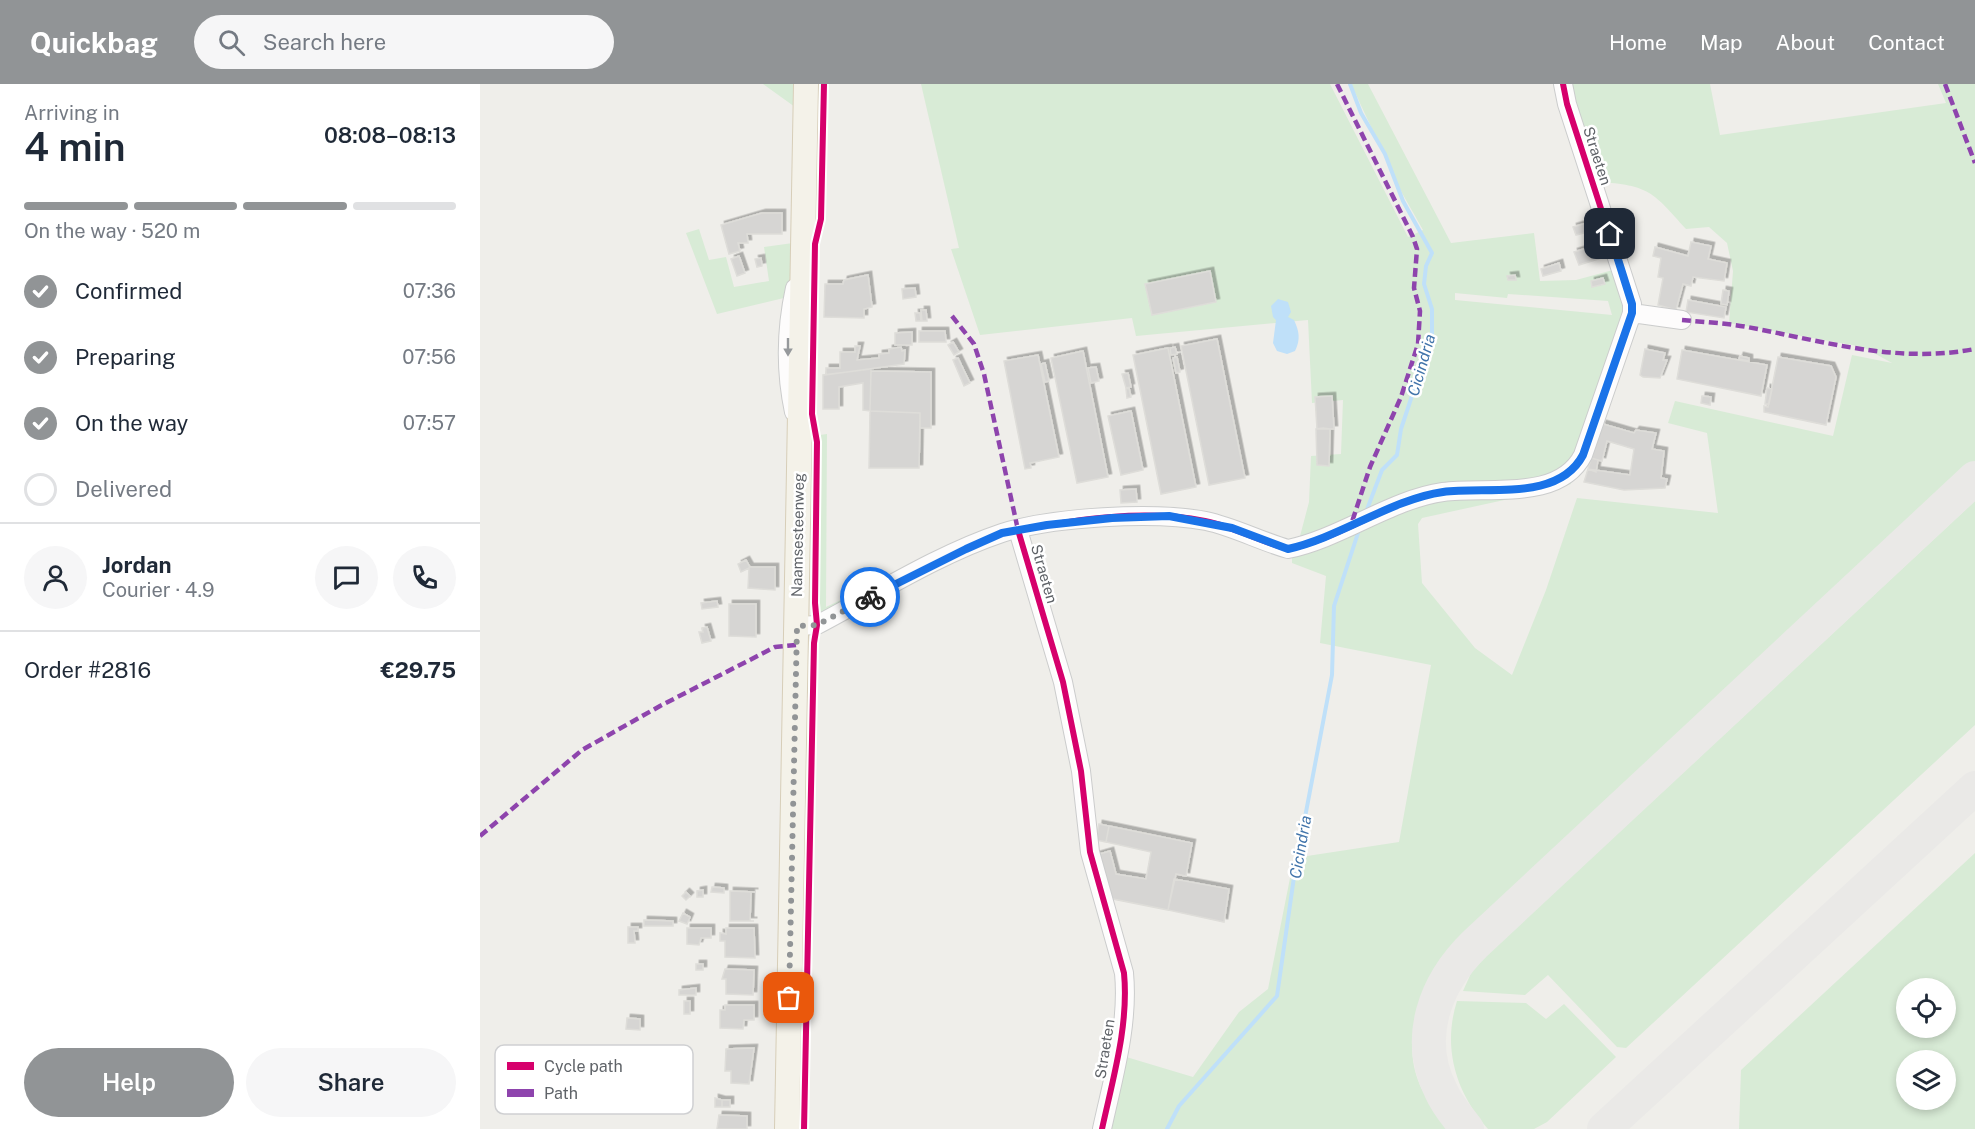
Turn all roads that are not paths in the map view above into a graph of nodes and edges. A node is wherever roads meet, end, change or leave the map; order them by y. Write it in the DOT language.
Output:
graph roads {
  1 [pos="806,84"];
  2 [pos="1563,84"];
  3 [pos="1632,313"];
  4 [pos="1682,320"];
  5 [pos="1018,530"];
  6 [pos="797,626"];
  7 [pos="787,1129"];
  8 [pos="1102,1129"];
  1 -- 6 [label="main road, Naamsesteenweg"];
  2 -- 3 [label="street, Straeten"];
  3 -- 4 [label="street"];
  3 -- 5 [label="street, Straeten"];
  5 -- 6 [label="street, Straeten"];
  5 -- 8 [label="street, Straeten"];
  6 -- 7 [label="main road, Naamsesteenweg"];
}
